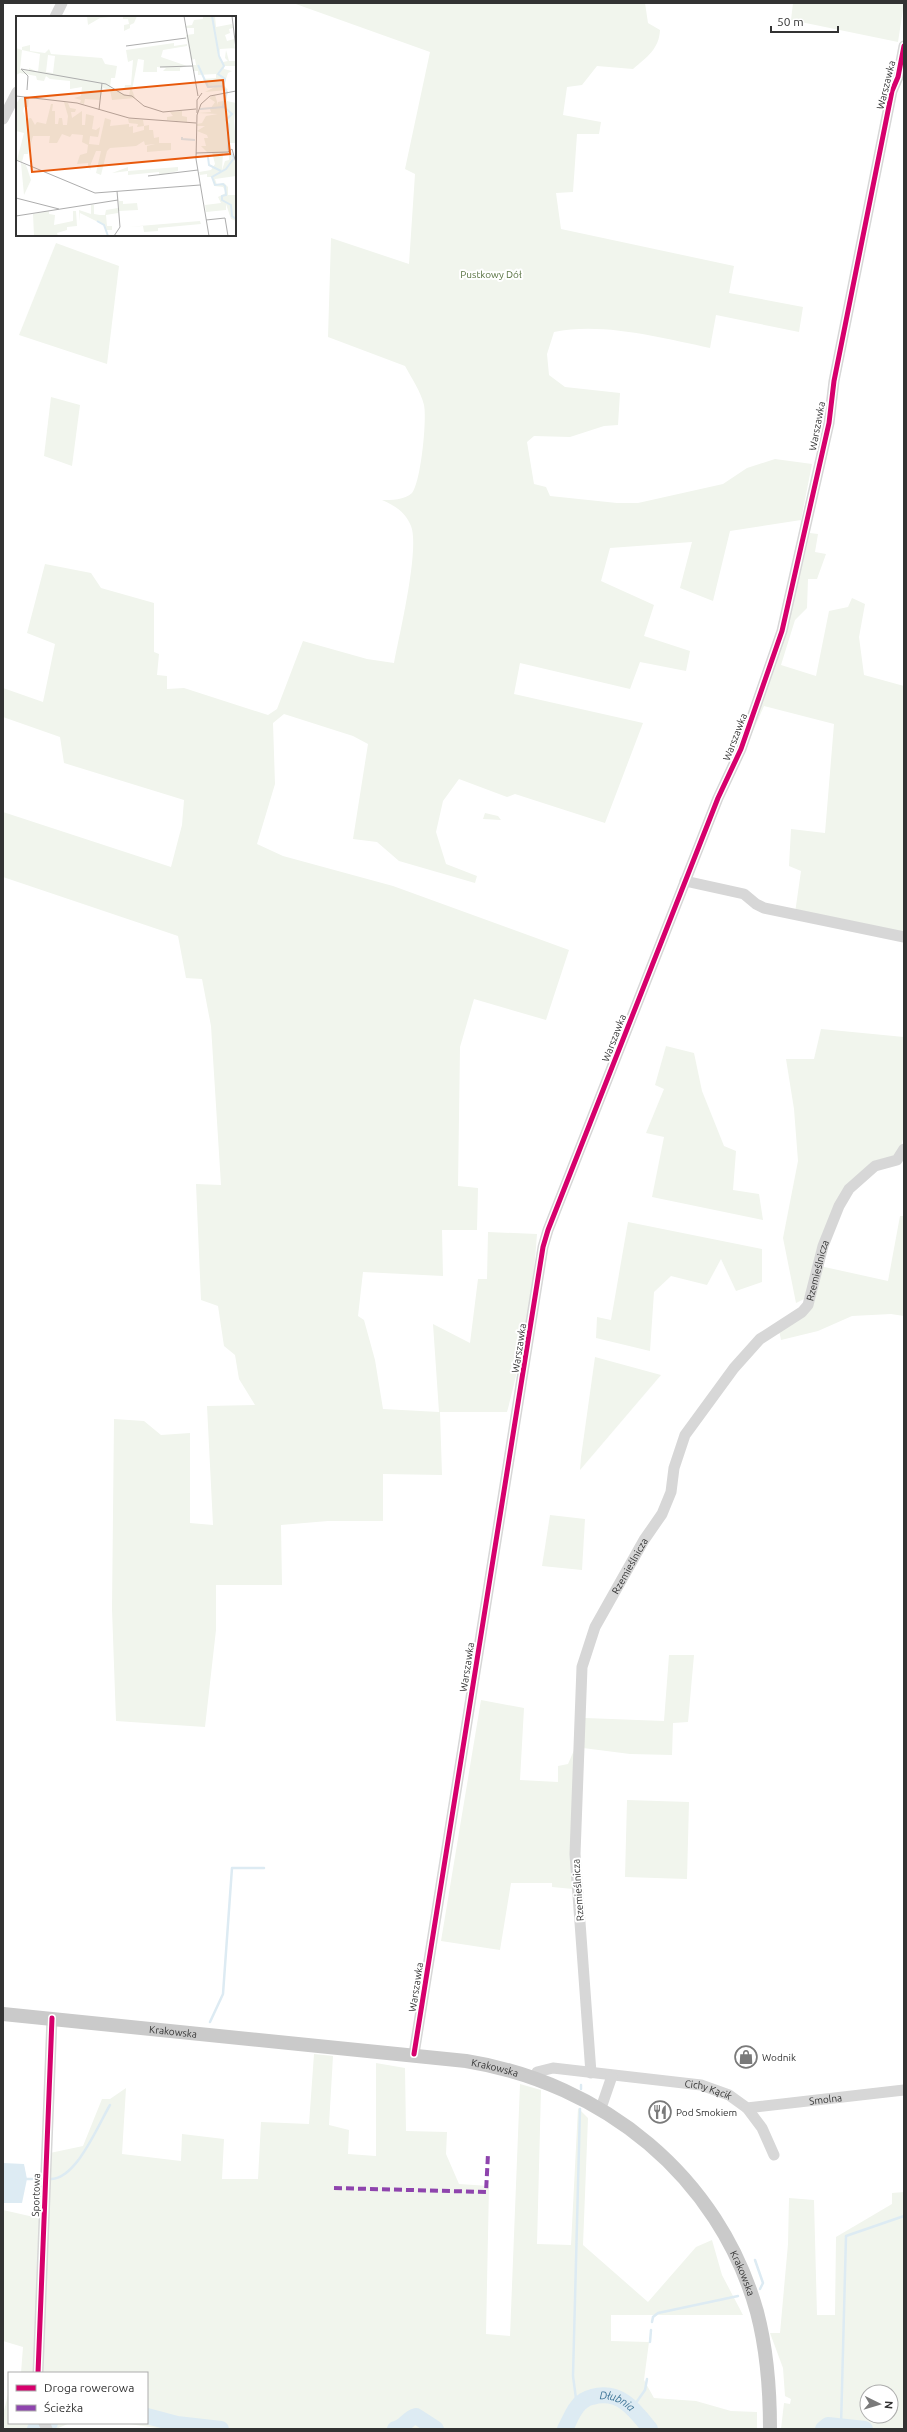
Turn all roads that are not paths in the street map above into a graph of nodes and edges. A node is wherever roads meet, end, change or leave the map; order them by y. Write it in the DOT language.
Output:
graph roads {
  1 [pos="62,3"];
  2 [pos="56,16"];
  3 [pos="904,46"];
  4 [pos="16,94"];
  5 [pos="3,119"];
  6 [pos="685,882"];
  7 [pos="904,937"];
  8 [pos="904,1149"];
  9 [pos="3,2014"];
  10 [pos="52,2018"];
  11 [pos="414,2054"];
  12 [pos="591,2073"];
  13 [pos="612,2076"];
  14 [pos="535,2078"];
  15 [pos="904,2090"];
  16 [pos="601,2108"];
  17 [pos="747,2108"];
  18 [pos="774,2155"];
  19 [pos="38,2372"];
  20 [pos="770,2429"];
  1 -- 2 [label="street"];
  3 -- 6 [label="street, Warszawka"];
  4 -- 5 [label="street"];
  6 -- 7 [label="street"];
  6 -- 11 [label="street, Warszawka"];
  8 -- 12 [label="street, Rzemieślnicza"];
  9 -- 10 [label="main road, Krakowska"];
  10 -- 11 [label="main road, Krakowska"];
  10 -- 19 [label="street, Sportowa"];
  11 -- 14 [label="main road, Krakowska"];
  12 -- 13 [label="street, Cichy Kącik"];
  12 -- 14 [label="street, Cichy Kącik"];
  13 -- 16 [label="street"];
  13 -- 17 [label="street, Cichy Kącik"];
  14 -- 16 [label="main road, Krakowska"];
  15 -- 17 [label="street, Smolna"];
  16 -- 20 [label="main road, Krakowska"];
  17 -- 18 [label="street, Cichy Kącik"];
}
